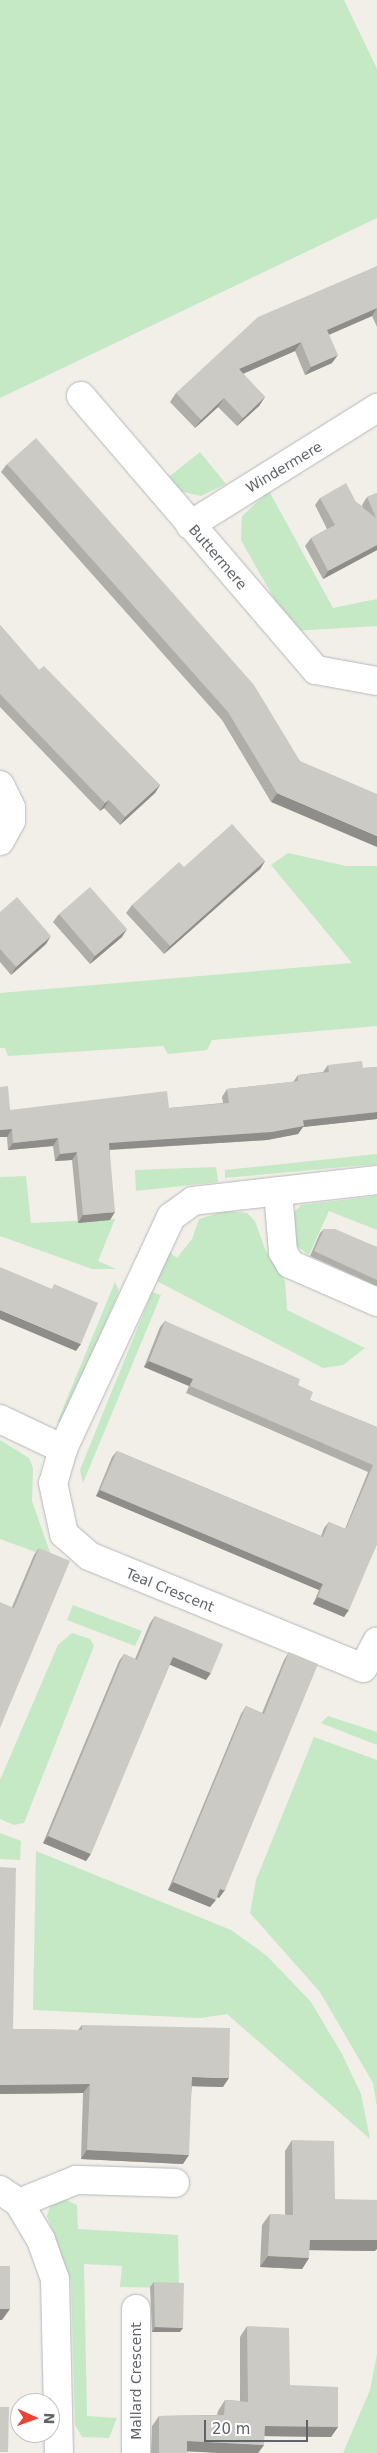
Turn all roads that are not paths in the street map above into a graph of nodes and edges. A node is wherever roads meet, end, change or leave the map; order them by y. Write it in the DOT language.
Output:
graph roads {
  1 [pos="81,396"];
  2 [pos="377,408"];
  3 [pos="190,524"];
  4 [pos="377,681"];
  5 [pos="0,785"];
  6 [pos="0,841"];
  7 [pos="377,1180"];
  8 [pos="278,1191"];
  9 [pos="377,1302"];
  10 [pos="0,1419"];
  11 [pos="63,1449"];
  12 [pos="377,1642"];
  13 [pos="370,1671"];
  14 [pos="175,2183"];
  15 [pos="10,2196"];
  16 [pos="136,2308"];
  17 [pos="59,2453"];
  18 [pos="136,2453"];
  1 -- 3 [label="street, Buttermere"];
  2 -- 3 [label="street, Windermere"];
  3 -- 4 [label="street, Buttermere"];
  5 -- 6 [label="street"];
  7 -- 8 [label="street, Teal Crescent"];
  8 -- 9 [label="street"];
  8 -- 11 [label="street, Teal Crescent"];
  10 -- 11 [label="street"];
  11 -- 13 [label="street, Teal Crescent"];
  12 -- 13 [label="street, Teal Crescent"];
  14 -- 15 [label="street"];
  15 -- 17 [label="street"];
  16 -- 18 [label="street, Mallard Crescent"];
}
